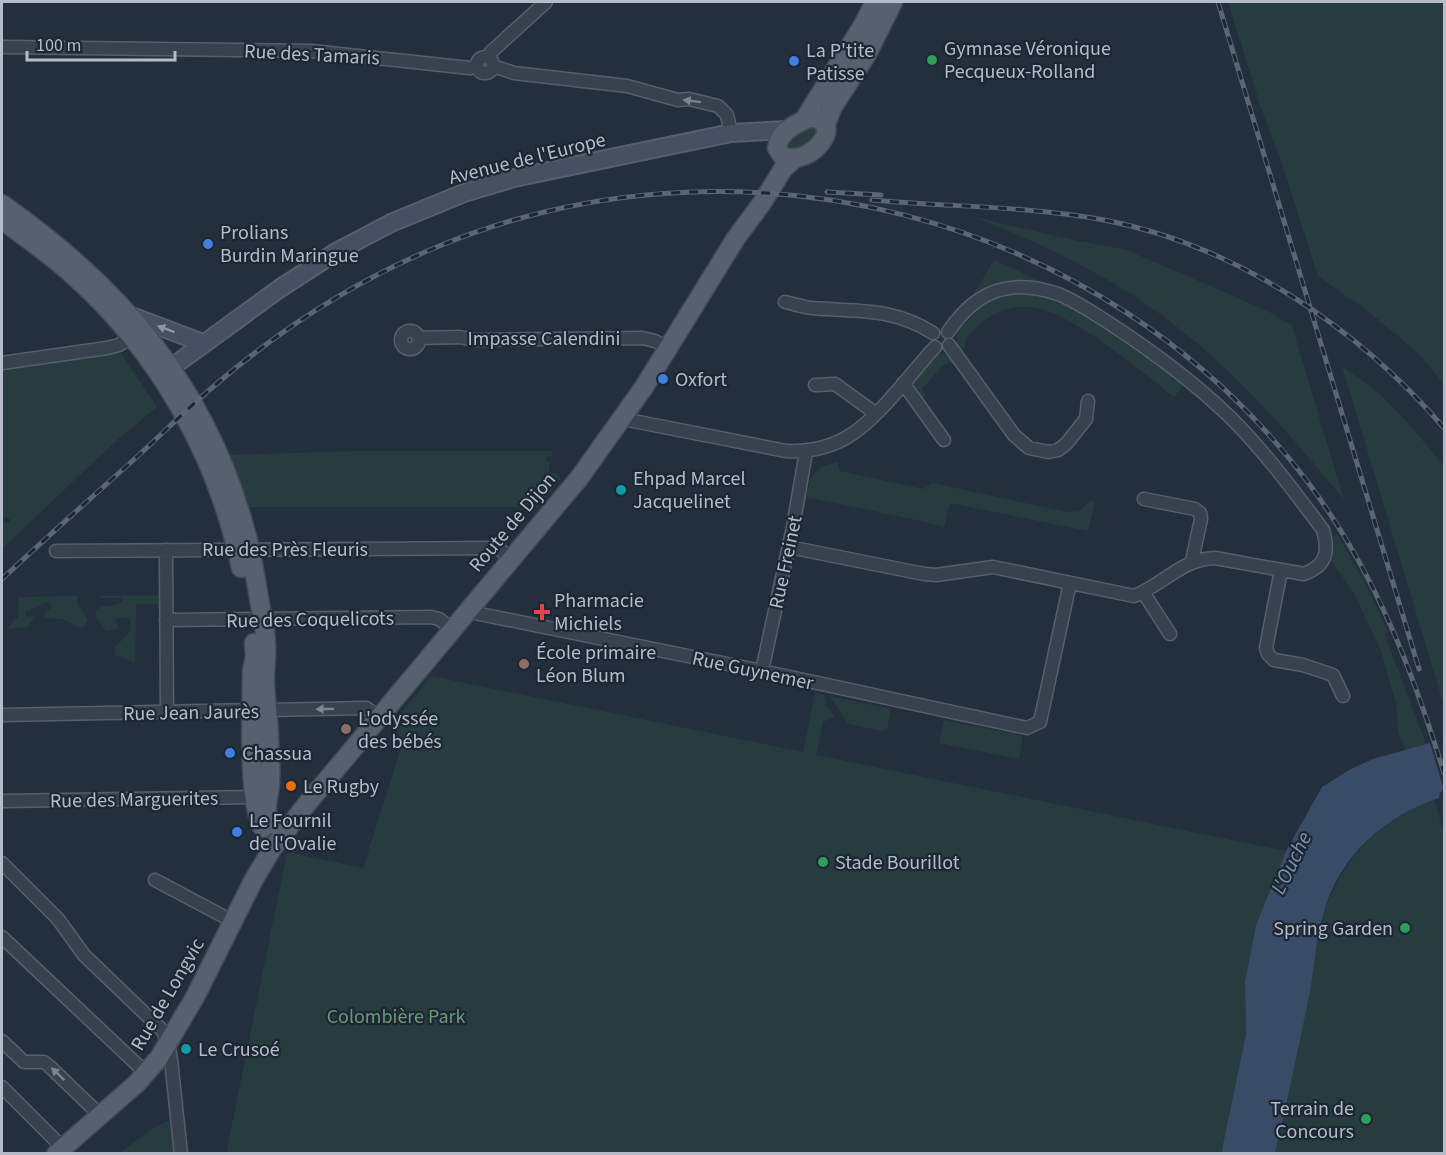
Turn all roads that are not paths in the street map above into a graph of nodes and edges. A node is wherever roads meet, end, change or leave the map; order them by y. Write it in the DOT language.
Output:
graph roads {
  1 [pos="546,2"];
  2 [pos="886,3"];
  3 [pos="2,47"];
  4 [pos="491,62"];
  5 [pos="804,120"];
  6 [pos="825,127"];
  7 [pos="787,130"];
  8 [pos="753,131"];
  9 [pos="731,133"];
  10 [pos="783,153"];
  11 [pos="2,204"];
  12 [pos="2,220"];
  13 [pos="785,302"];
  14 [pos="134,327"];
  15 [pos="948,332"];
  16 [pos="933,333"];
  17 [pos="418,338"];
  18 [pos="203,343"];
  19 [pos="949,345"];
  20 [pos="935,347"];
  21 [pos="668,348"];
  22 [pos="2,363"];
  23 [pos="166,372"];
  24 [pos="903,383"];
  25 [pos="815,386"];
  26 [pos="1089,400"];
  27 [pos="875,413"];
  28 [pos="623,419"];
  29 [pos="944,440"];
  30 [pos="806,452"];
  31 [pos="1144,499"];
  32 [pos="789,547"];
  33 [pos="166,550"];
  34 [pos="244,550"];
  35 [pos="56,551"];
  36 [pos="510,558"];
  37 [pos="1192,561"];
  38 [pos="1281,570"];
  39 [pos="1070,583"];
  40 [pos="1143,592"];
  41 [pos="465,611"];
  42 [pos="257,619"];
  43 [pos="166,620"];
  44 [pos="451,628"];
  45 [pos="1170,634"];
  46 [pos="762,671"];
  47 [pos="1343,696"];
  48 [pos="260,710"];
  49 [pos="167,712"];
  50 [pos="2,716"];
  51 [pos="379,717"];
  52 [pos="260,797"];
  53 [pos="2,801"];
  54 [pos="281,837"];
  55 [pos="2,863"];
  56 [pos="155,880"];
  57 [pos="234,922"];
  58 [pos="2,937"];
  59 [pos="2,1041"];
  60 [pos="168,1044"];
  61 [pos="146,1073"];
  62 [pos="2,1087"];
  63 [pos="100,1115"];
  64 [pos="59,1151"];
  65 [pos="181,1151"];
  1 -- 4 [label="street"];
  2 -- 5 [label="main road"];
  2 -- 6 [label="main road"];
  3 -- 4 [label="street, Rue des Tamaris"];
  9 -- 4 [label="street, one-way"];
  5 -- 6 [label="main road"];
  5 -- 7 [label="main road"];
  6 -- 10 [label="main road"];
  7 -- 8 [label="main road, Avenue de l'Europe"];
  7 -- 10 [label="main road, Route de Dijon"];
  8 -- 9 [label="main road, Avenue de l'Europe"];
  8 -- 10 [label="main road"];
  9 -- 18 [label="main road, Avenue de l'Europe"];
  10 -- 21 [label="main road, Route de Dijon"];
  11 -- 14 [label="main road"];
  12 -- 14 [label="main road"];
  13 -- 16 [label="street"];
  18 -- 14 [label="main road, one-way"];
  14 -- 22 [label="street"];
  14 -- 23 [label="main road"];
  15 -- 16 [label="street"];
  15 -- 19 [label="street"];
  15 -- 38 [label="street"];
  16 -- 20 [label="street"];
  17 -- 21 [label="street, Impasse Calendini"];
  18 -- 23 [label="main road, Avenue de l'Europe"];
  19 -- 20 [label="street"];
  19 -- 26 [label="street"];
  20 -- 24 [label="street"];
  21 -- 28 [label="main road, Route de Dijon"];
  23 -- 34 [label="main road"];
  24 -- 27 [label="street"];
  24 -- 29 [label="street"];
  25 -- 27 [label="street"];
  27 -- 30 [label="street"];
  28 -- 30 [label="street"];
  28 -- 36 [label="main road, Route de Dijon"];
  30 -- 32 [label="street, Rue Freinet"];
  31 -- 37 [label="street"];
  32 -- 39 [label="street"];
  32 -- 46 [label="street, Rue Freinet"];
  33 -- 34 [label="street, Rue des Près Fleuris"];
  33 -- 35 [label="street, Rue des Près Fleuris"];
  33 -- 43 [label="street"];
  34 -- 36 [label="street, Rue des Près Fleuris"];
  34 -- 42 [label="main road"];
  36 -- 41 [label="main road, Route de Dijon"];
  37 -- 38 [label="street"];
  37 -- 40 [label="street"];
  38 -- 47 [label="street"];
  39 -- 40 [label="street"];
  39 -- 46 [label="street, Rue Guynemer"];
  40 -- 45 [label="street"];
  41 -- 44 [label="main road, Route de Dijon"];
  41 -- 46 [label="street, Rue Guynemer"];
  42 -- 43 [label="street, Rue des Coquelicots"];
  42 -- 44 [label="street, Rue des Coquelicots"];
  42 -- 48 [label="main road"];
  43 -- 49 [label="street"];
  44 -- 51 [label="main road, Route de Dijon"];
  48 -- 49 [label="street, Rue Jean Jaurès"];
  51 -- 48 [label="street, Rue Jean Jaurès, one-way"];
  48 -- 52 [label="main road"];
  49 -- 50 [label="street, Rue Jean Jaurès"];
  51 -- 54 [label="main road, Route de Dijon"];
  52 -- 53 [label="street, Rue des Marguerites"];
  52 -- 54 [label="main road"];
  54 -- 57 [label="main road, Rue de Longvic"];
  55 -- 60 [label="street"];
  56 -- 57 [label="street"];
  57 -- 60 [label="main road, Rue de Longvic"];
  58 -- 61 [label="street"];
  63 -- 59 [label="street, one-way"];
  60 -- 61 [label="main road, Rue de Longvic"];
  60 -- 65 [label="street"];
  61 -- 63 [label="main road, Rue de Longvic"];
  62 -- 64 [label="street"];
  63 -- 64 [label="main road, Rue de Longvic"];
}
